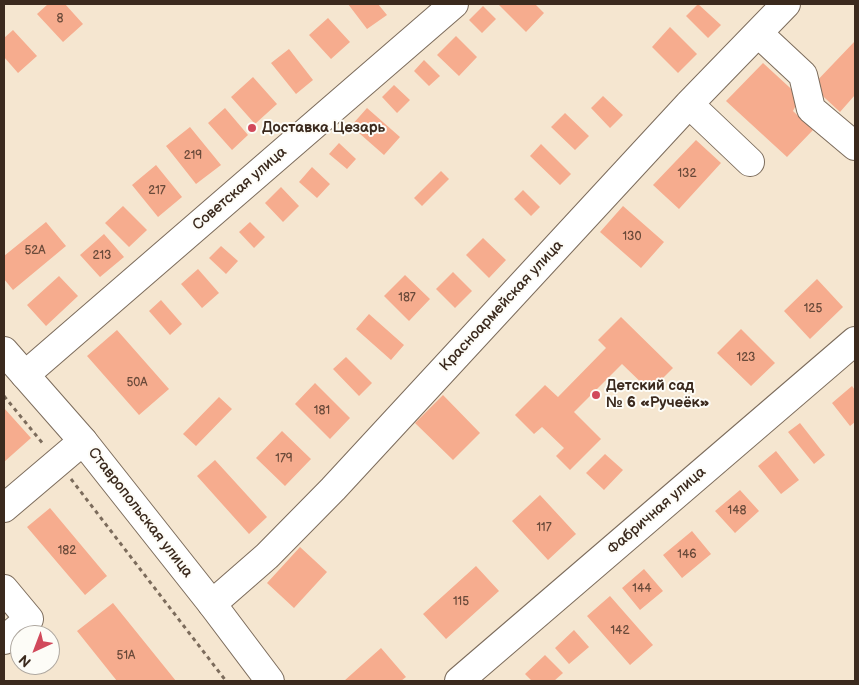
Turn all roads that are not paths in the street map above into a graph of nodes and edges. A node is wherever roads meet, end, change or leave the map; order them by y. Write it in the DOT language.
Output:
graph roads {
  1 [pos="454,4"];
  2 [pos="786,4"];
  3 [pos="758,33"];
  4 [pos="689,104"];
  5 [pos="855,146"];
  6 [pos="750,162"];
  7 [pos="855,341"];
  8 [pos="4,351"];
  9 [pos="25,375"];
  10 [pos="83,441"];
  11 [pos="4,508"];
  12 [pos="4,589"];
  13 [pos="212,604"];
  14 [pos="4,640"];
  15 [pos="270,681"];
  16 [pos="458,681"];
  1 -- 9 [label="street, Советская улица"];
  2 -- 3 [label="street, Красноармейская улица"];
  3 -- 4 [label="street, Красноармейская улица"];
  3 -- 5 [label="street"];
  4 -- 6 [label="street"];
  4 -- 13 [label="street, Красноармейская улица"];
  7 -- 16 [label="street, Фабричная улица"];
  8 -- 9 [label="street, Ставропольская улица"];
  9 -- 10 [label="street, Ставропольская улица"];
  10 -- 11 [label="street"];
  10 -- 13 [label="street, Ставропольская улица"];
  12 -- 14 [label="street"];
  13 -- 15 [label="street, Ставропольская улица"];
}
